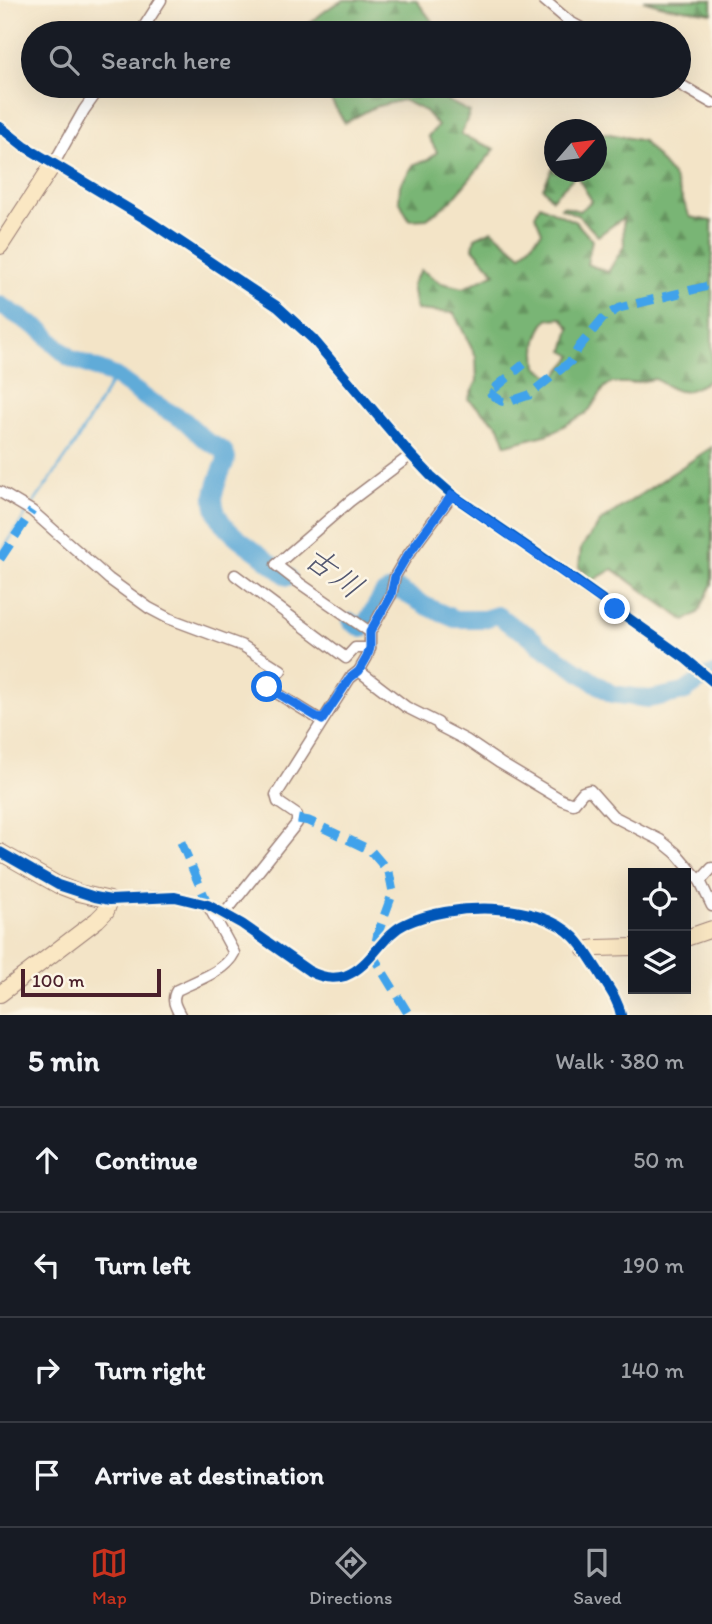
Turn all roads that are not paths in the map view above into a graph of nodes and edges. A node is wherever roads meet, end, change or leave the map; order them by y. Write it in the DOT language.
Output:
graph roads {
  1 [pos="162,0"];
  2 [pos="544,0"];
  3 [pos="148,21"];
  4 [pos="569,21"];
  5 [pos="691,91"];
  6 [pos="92,98"];
  7 [pos="712,103"];
  8 [pos="0,127"];
  9 [pos="54,163"];
  10 [pos="0,246"];
  11 [pos="411,455"];
  12 [pos="0,492"];
  13 [pos="452,495"];
  14 [pos="235,575"];
  15 [pos="365,628"];
  16 [pos="370,648"];
  17 [pos="359,671"];
  18 [pos="710,679"];
  19 [pos="322,720"];
  20 [pos="0,852"];
  21 [pos="712,868"];
  22 [pos="701,881"];
  23 [pos="110,900"];
  24 [pos="208,905"];
  25 [pos="712,906"];
  26 [pos="225,914"];
  27 [pos="712,929"];
  28 [pos="691,936"];
  29 [pos="628,947"];
  30 [pos="585,950"];
  31 [pos="0,994"];
  32 [pos="180,1015"];
  33 [pos="621,1015"];
  1 -- 3 [label="street"];
  2 -- 4 [label="street"];
  5 -- 7 [label="street"];
  6 -- 9 [label="street"];
  8 -- 9 [label="street"];
  9 -- 10 [label="street"];
  9 -- 11 [label="street"];
  11 -- 13 [label="street"];
  11 -- 15 [label="street"];
  12 -- 19 [label="street"];
  13 -- 15 [label="street"];
  13 -- 18 [label="street"];
  14 -- 16 [label="street"];
  15 -- 16 [label="street"];
  16 -- 17 [label="street"];
  17 -- 19 [label="street"];
  17 -- 22 [label="street"];
  19 -- 26 [label="street"];
  20 -- 23 [label="street"];
  21 -- 22 [label="street"];
  22 -- 25 [label="street"];
  23 -- 24 [label="street"];
  23 -- 31 [label="street"];
  24 -- 26 [label="street"];
  24 -- 32 [label="street"];
  26 -- 30 [label="street"];
  27 -- 28 [label="street"];
  29 -- 30 [label="street"];
  30 -- 33 [label="street"];
}
